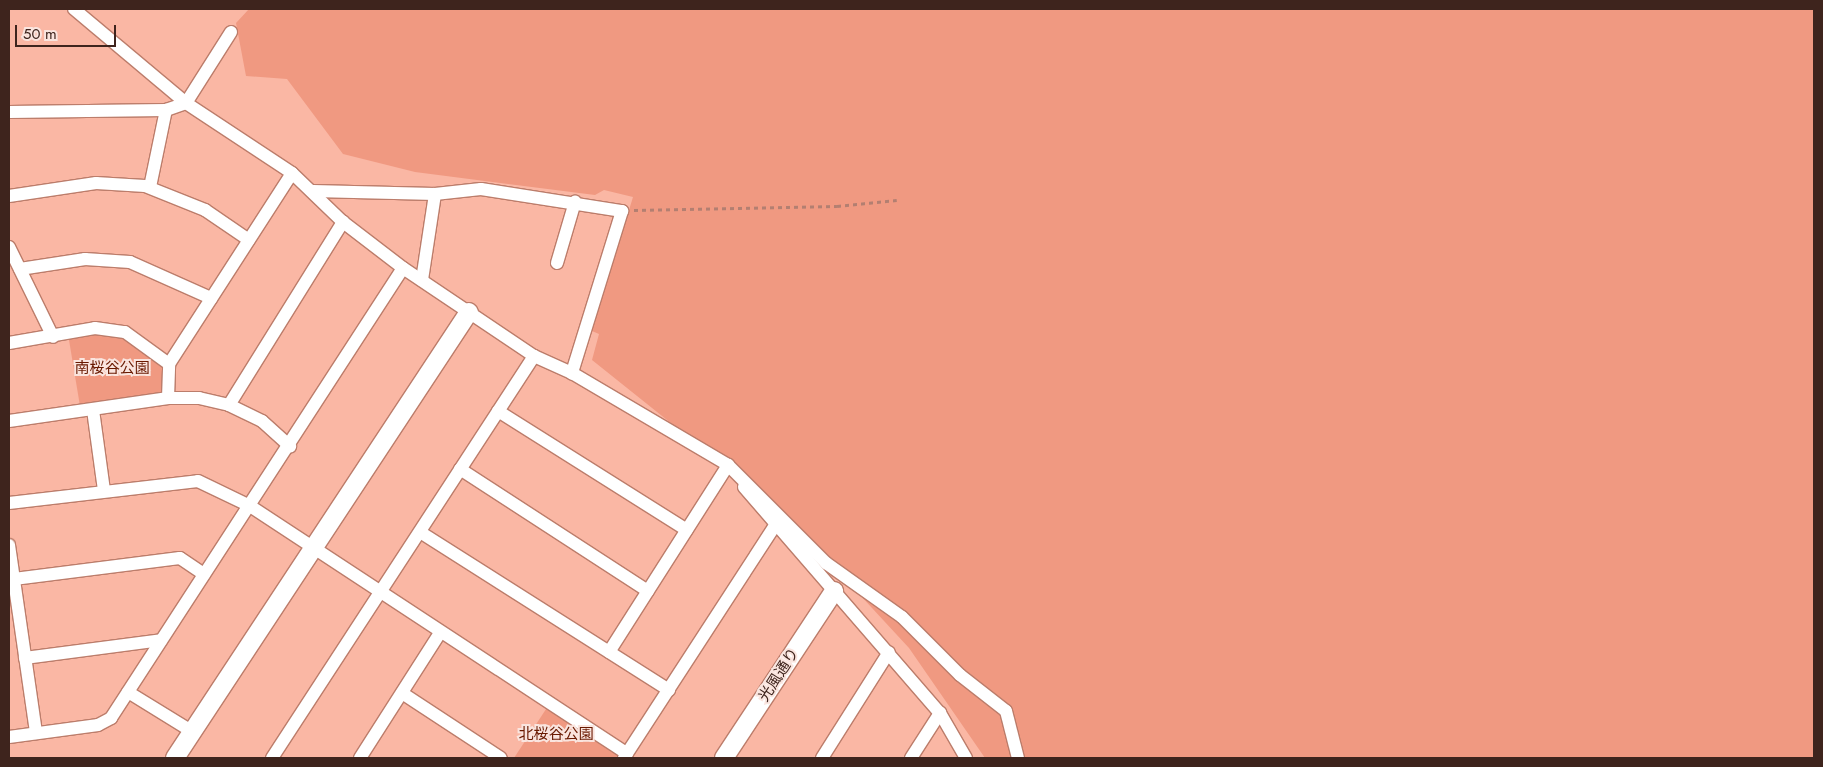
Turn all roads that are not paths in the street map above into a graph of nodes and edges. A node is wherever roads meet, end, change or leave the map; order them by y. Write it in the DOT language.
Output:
graph roads {
  1 [pos="74,9"];
  2 [pos="231,32"];
  3 [pos="186,103"];
  4 [pos="166,110"];
  5 [pos="9,112"];
  6 [pos="292,173"];
  7 [pos="150,187"];
  8 [pos="313,191"];
  9 [pos="435,194"];
  10 [pos="9,196"];
  11 [pos="575,202"];
  12 [pos="343,222"];
  13 [pos="249,240"];
  14 [pos="9,247"];
  15 [pos="557,263"];
  16 [pos="403,268"];
  17 [pos="20,269"];
  18 [pos="422,280"];
  19 [pos="211,298"];
  20 [pos="468,312"];
  21 [pos="53,337"];
  22 [pos="9,343"];
  23 [pos="534,356"];
  24 [pos="169,364"];
  25 [pos="572,373"];
  26 [pos="168,398"];
  27 [pos="229,405"];
  28 [pos="94,410"];
  29 [pos="498,411"];
  30 [pos="9,421"];
  31 [pos="290,446"];
  32 [pos="728,465"];
  33 [pos="460,469"];
  34 [pos="104,490"];
  35 [pos="9,503"];
  36 [pos="250,506"];
  37 [pos="774,527"];
  38 [pos="687,530"];
  39 [pos="420,532"];
  40 [pos="9,545"];
  41 [pos="315,551"];
  42 [pos="204,574"];
  43 [pos="14,578"];
  44 [pos="648,592"];
  45 [pos="834,592"];
  46 [pos="380,594"];
  47 [pos="440,633"];
  48 [pos="161,640"];
  49 [pos="609,652"];
  50 [pos="889,652"];
  51 [pos="25,658"];
  52 [pos="669,690"];
  53 [pos="128,692"];
  54 [pos="402,693"];
  55 [pos="940,713"];
  56 [pos="193,732"];
  57 [pos="36,733"];
  58 [pos="9,737"];
  59 [pos="626,756"];
  60 [pos="365,757"];
  61 [pos="175,758"];
  62 [pos="272,758"];
  63 [pos="501,758"];
  64 [pos="724,758"];
  65 [pos="822,758"];
  66 [pos="911,758"];
  67 [pos="966,758"];
  68 [pos="1018,758"];
  1 -- 3 [label="street"];
  2 -- 3 [label="street"];
  3 -- 4 [label="street"];
  3 -- 6 [label="street"];
  4 -- 5 [label="street"];
  4 -- 7 [label="street"];
  6 -- 8 [label="street"];
  6 -- 13 [label="street"];
  7 -- 10 [label="street"];
  7 -- 13 [label="street"];
  8 -- 9 [label="street"];
  8 -- 12 [label="street"];
  9 -- 11 [label="street"];
  9 -- 18 [label="street"];
  11 -- 15 [label="street"];
  11 -- 25 [label="street"];
  12 -- 16 [label="street"];
  12 -- 27 [label="street"];
  13 -- 19 [label="street"];
  14 -- 17 [label="street"];
  16 -- 18 [label="street"];
  16 -- 31 [label="street"];
  17 -- 19 [label="street"];
  17 -- 21 [label="street"];
  18 -- 20 [label="street"];
  19 -- 24 [label="street"];
  20 -- 23 [label="street"];
  20 -- 41 [label="street"];
  21 -- 22 [label="street"];
  21 -- 24 [label="street"];
  23 -- 25 [label="street"];
  23 -- 29 [label="street"];
  24 -- 26 [label="street"];
  25 -- 32 [label="street"];
  26 -- 27 [label="street"];
  26 -- 28 [label="street"];
  27 -- 31 [label="street"];
  28 -- 30 [label="street"];
  28 -- 34 [label="street"];
  29 -- 33 [label="street"];
  29 -- 38 [label="street"];
  31 -- 36 [label="street"];
  32 -- 37 [label="street"];
  32 -- 38 [label="street"];
  32 -- 68 [label="street"];
  33 -- 39 [label="street"];
  33 -- 44 [label="street"];
  34 -- 35 [label="street"];
  34 -- 36 [label="street"];
  36 -- 41 [label="street"];
  36 -- 42 [label="street"];
  37 -- 45 [label="street"];
  37 -- 52 [label="street"];
  38 -- 44 [label="street"];
  39 -- 46 [label="street"];
  39 -- 49 [label="street"];
  40 -- 43 [label="street"];
  41 -- 46 [label="street"];
  41 -- 56 [label="street"];
  42 -- 43 [label="street"];
  42 -- 48 [label="street"];
  43 -- 51 [label="street"];
  44 -- 49 [label="street"];
  45 -- 50 [label="street"];
  45 -- 64 [label="street, 光風通り"];
  46 -- 47 [label="street"];
  46 -- 62 [label="street"];
  47 -- 54 [label="street"];
  47 -- 59 [label="street"];
  48 -- 51 [label="street"];
  48 -- 53 [label="street"];
  49 -- 52 [label="street"];
  50 -- 55 [label="street"];
  50 -- 65 [label="street"];
  51 -- 57 [label="street"];
  52 -- 59 [label="street"];
  53 -- 56 [label="street"];
  53 -- 57 [label="street"];
  54 -- 60 [label="street"];
  54 -- 63 [label="street"];
  55 -- 66 [label="street"];
  55 -- 67 [label="street"];
  56 -- 61 [label="street"];
  57 -- 58 [label="street"];
}
